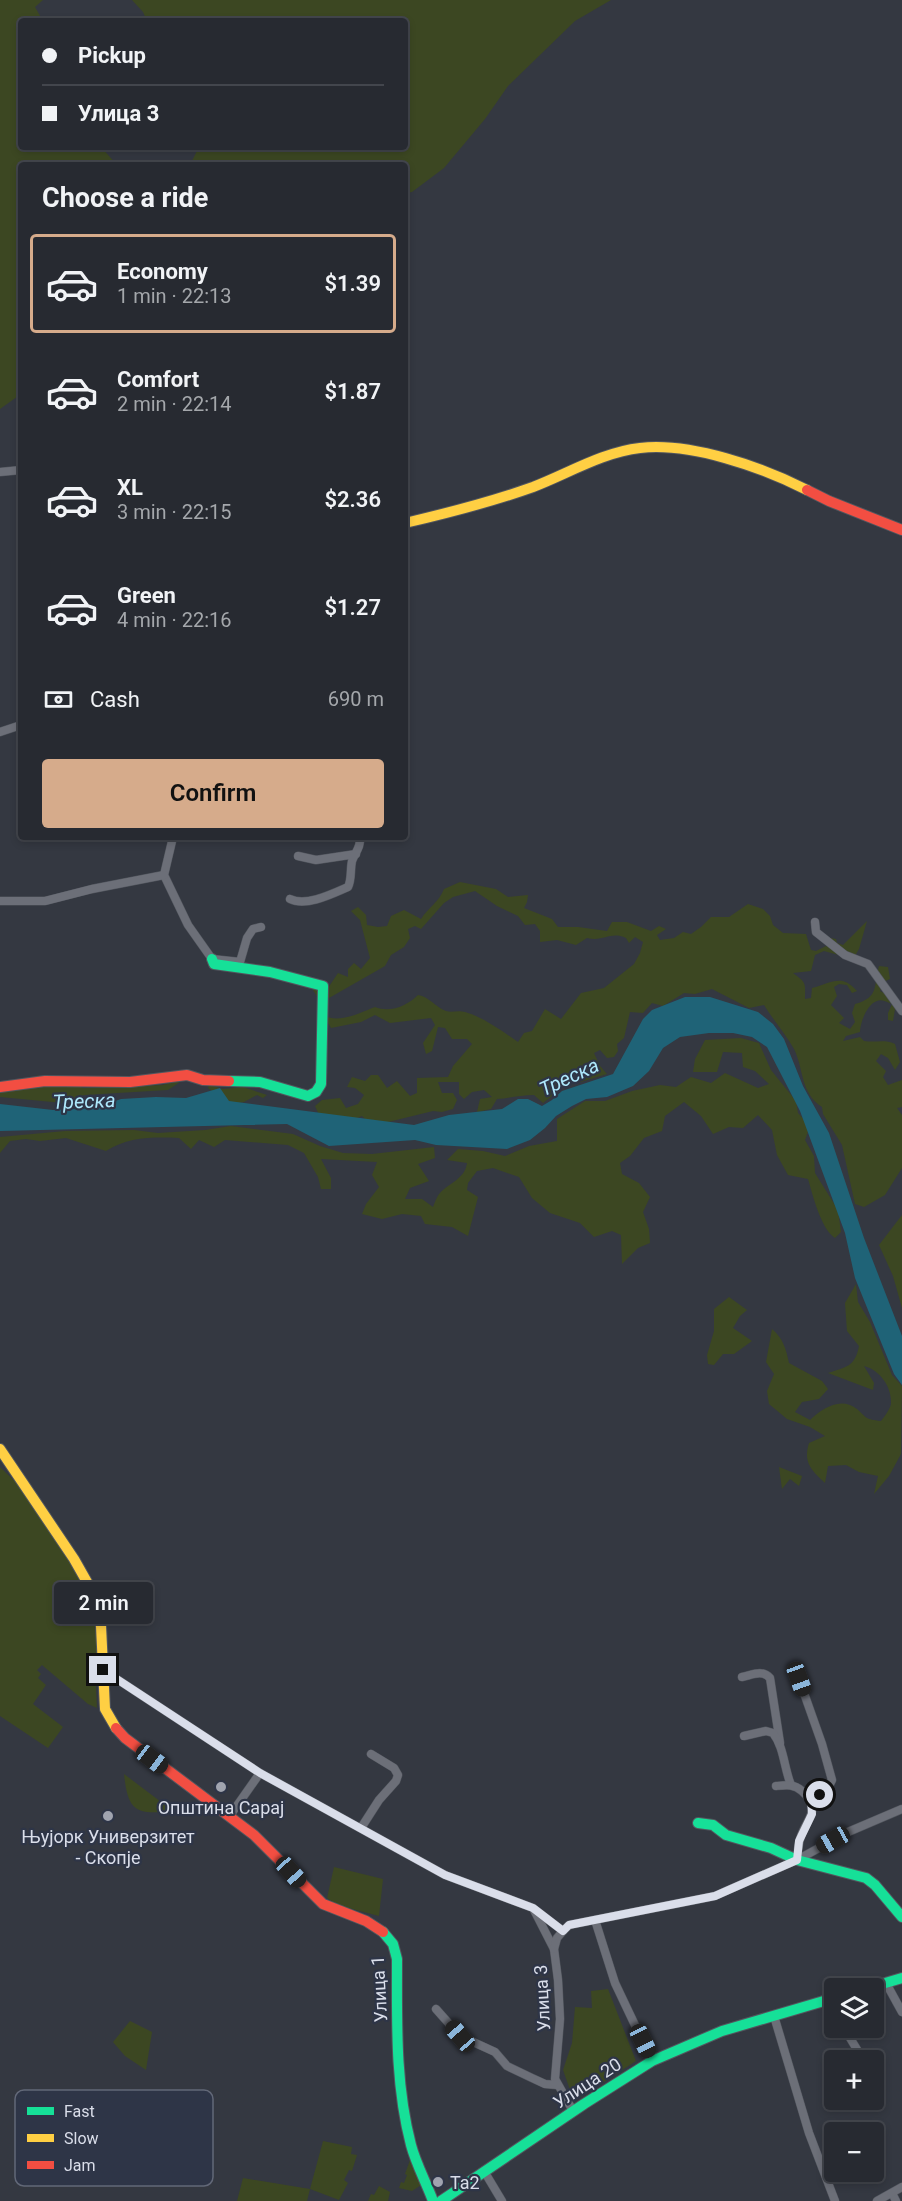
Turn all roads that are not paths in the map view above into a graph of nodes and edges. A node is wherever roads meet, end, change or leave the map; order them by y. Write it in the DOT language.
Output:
graph roads {
  1 [pos="18,470"];
  2 [pos="0,472"];
  3 [pos="408,522"];
  4 [pos="902,530"];
  5 [pos="18,726"];
  6 [pos="0,732"];
  7 [pos="172,840"];
  8 [pos="360,840"];
  9 [pos="356,854"];
  10 [pos="298,856"];
  11 [pos="164,875"];
  12 [pos="290,899"];
  13 [pos="0,901"];
  14 [pos="815,922"];
  15 [pos="261,927"];
  16 [pos="212,958"];
  17 [pos="902,1011"];
  18 [pos="0,1087"];
  19 [pos="0,1449"];
  20 [pos="103,1670"];
  21 [pos="800,1671"];
  22 [pos="742,1677"];
  23 [pos="744,1736"];
  24 [pos="780,1743"];
  25 [pos="371,1754"];
  26 [pos="260,1773"];
  27 [pos="791,1785"];
  28 [pos="776,1786"];
  29 [pos="811,1800"];
  30 [pos="902,1809"];
  31 [pos="229,1817"];
  32 [pos="698,1823"];
  33 [pos="361,1828"];
  34 [pos="797,1860"];
  35 [pos="533,1908"];
  36 [pos="902,1917"];
  37 [pos="595,1920"];
  38 [pos="563,1931"];
  39 [pos="554,1949"];
  40 [pos="902,1978"];
  41 [pos="886,1983"];
  42 [pos="824,2004"];
  43 [pos="436,2008"];
  44 [pos="902,2012"];
  45 [pos="774,2016"];
  46 [pos="652,2061"];
  47 [pos="557,2085"];
  48 [pos="573,2111"];
  49 [pos="484,2171"];
  50 [pos="902,2187"];
  51 [pos="892,2193"];
  52 [pos="433,2201"];
  53 [pos="441,2201"];
  54 [pos="501,2201"];
  55 [pos="835,2201"];
  56 [pos="877,2201"];
  57 [pos="896,2201"];
  1 -- 2 [label="street"];
  3 -- 4 [label="street"];
  5 -- 6 [label="street"];
  7 -- 11 [label="street"];
  8 -- 9 [label="street"];
  9 -- 10 [label="street"];
  9 -- 12 [label="street"];
  11 -- 13 [label="street"];
  11 -- 16 [label="street"];
  14 -- 17 [label="street"];
  15 -- 16 [label="street"];
  16 -- 18 [label="street"];
  19 -- 20 [label="street"];
  20 -- 26 [label="street"];
  20 -- 31 [label="street, Улица 1"];
  21 -- 29 [label="street"];
  22 -- 24 [label="street"];
  23 -- 24 [label="street"];
  24 -- 27 [label="street"];
  25 -- 33 [label="street"];
  26 -- 31 [label="street"];
  26 -- 33 [label="street"];
  27 -- 28 [label="street"];
  27 -- 29 [label="street"];
  29 -- 34 [label="street"];
  30 -- 34 [label="street"];
  31 -- 52 [label="street, Улица 1"];
  32 -- 34 [label="street"];
  33 -- 35 [label="street"];
  34 -- 36 [label="street"];
  34 -- 37 [label="street"];
  35 -- 38 [label="street"];
  35 -- 39 [label="street, Улица 3"];
  37 -- 38 [label="street"];
  37 -- 46 [label="street"];
  38 -- 39 [label="street"];
  39 -- 47 [label="street, Улица 3"];
  40 -- 41 [label="street"];
  41 -- 44 [label="street"];
  42 -- 45 [label="street, Улица 20"];
  43 -- 47 [label="street"];
  45 -- 46 [label="street, Улица 20"];
  45 -- 55 [label="street"];
  46 -- 48 [label="street, Улица 20"];
  47 -- 48 [label="street"];
  48 -- 49 [label="street, Улица 20"];
  49 -- 53 [label="street, Улица 20"];
  49 -- 54 [label="street"];
  50 -- 51 [label="street"];
  51 -- 56 [label="street"];
  51 -- 57 [label="street"];
}
